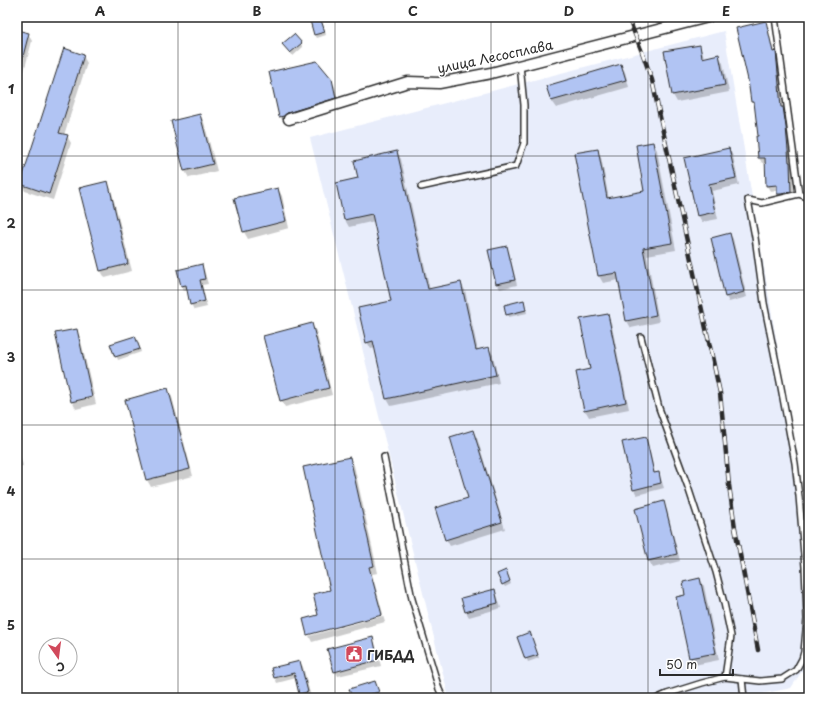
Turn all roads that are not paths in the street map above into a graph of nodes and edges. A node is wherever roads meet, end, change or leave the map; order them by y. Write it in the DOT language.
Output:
graph roads {
  1 [pos="708,17"];
  2 [pos="775,17"];
  3 [pos="520,65"];
  4 [pos="289,119"];
  5 [pos="421,187"];
  6 [pos="799,194"];
  7 [pos="809,198"];
  8 [pos="641,337"];
  9 [pos="384,457"];
  10 [pos="725,677"];
  11 [pos="742,679"];
  12 [pos="443,698"];
  13 [pos="658,698"];
  14 [pos="744,698"];
  1 -- 3 [label="street, улица Лесосплава"];
  2 -- 6 [label="lane"];
  3 -- 4 [label="street, улица Лесосплава"];
  3 -- 5 [label="lane"];
  6 -- 7 [label="lane"];
  6 -- 11 [label="lane"];
  8 -- 10 [label="lane"];
  9 -- 12 [label="lane"];
  10 -- 11 [label="lane"];
  10 -- 13 [label="lane"];
  11 -- 14 [label="lane"];
}
